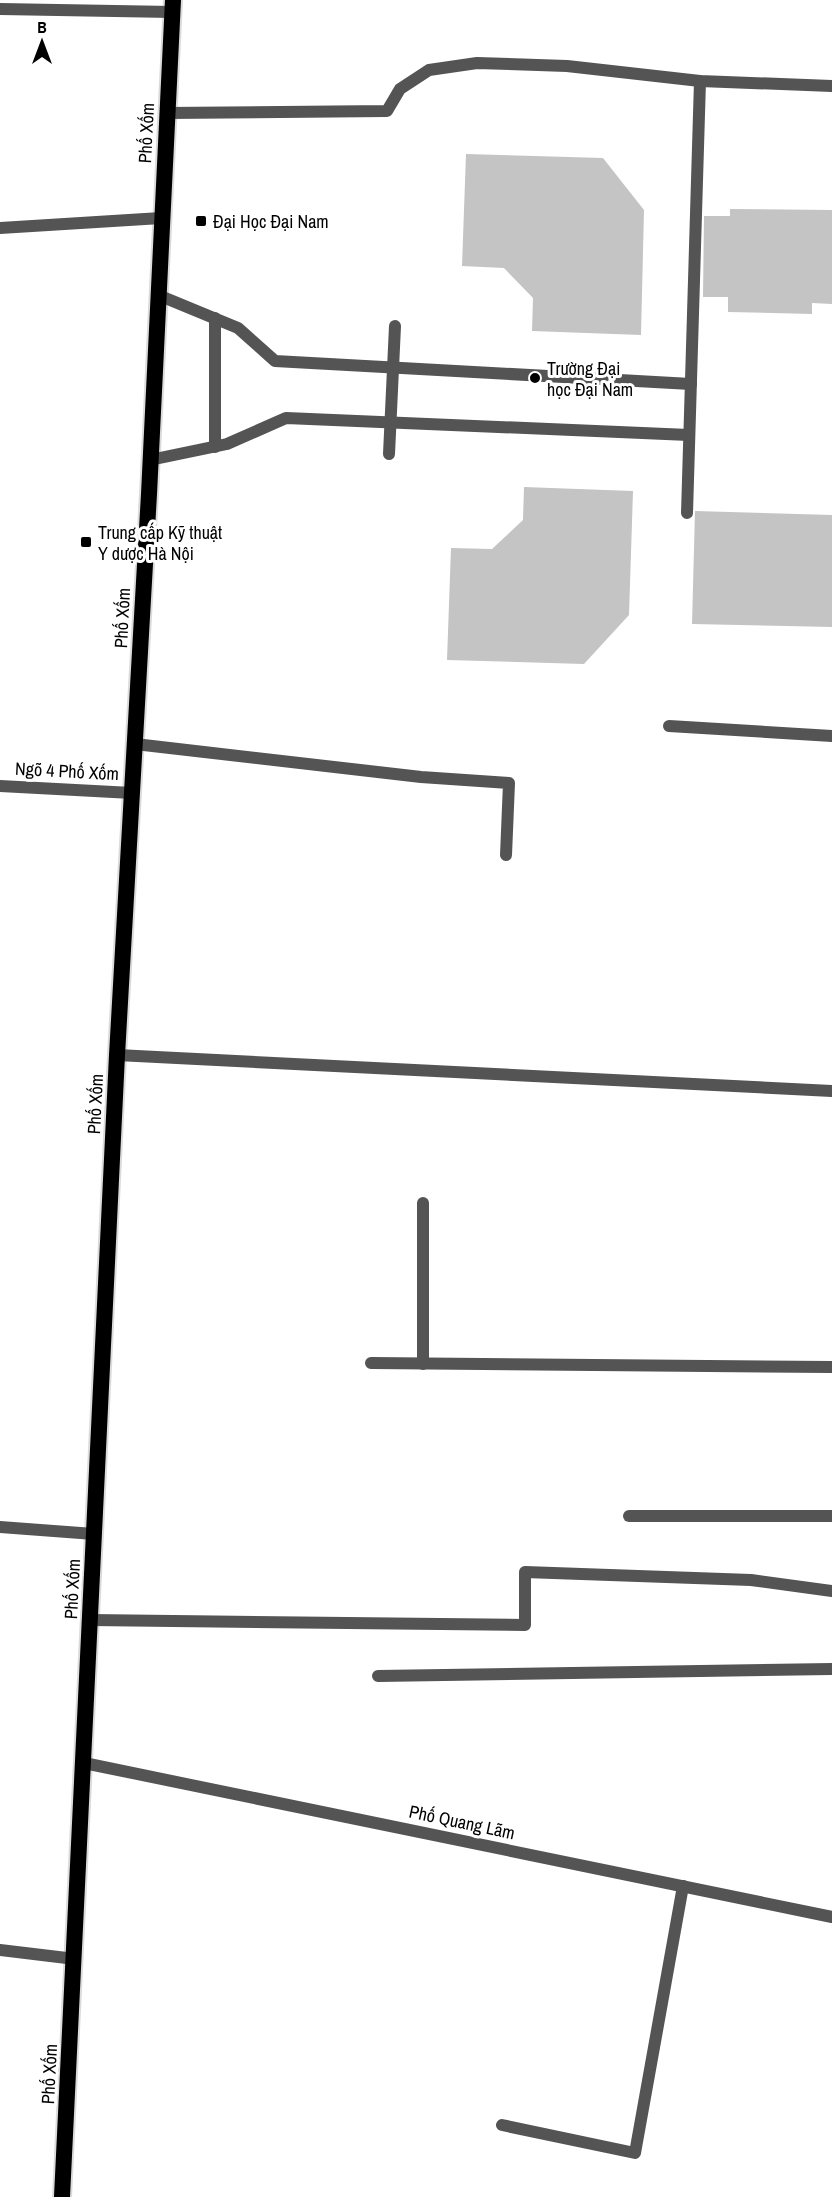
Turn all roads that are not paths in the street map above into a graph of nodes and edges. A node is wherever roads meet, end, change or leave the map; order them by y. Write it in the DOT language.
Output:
graph roads {
  1 [pos="172,6"];
  2 [pos="0,9"];
  3 [pos="700,81"];
  4 [pos="832,86"];
  5 [pos="167,113"];
  6 [pos="161,218"];
  7 [pos="0,228"];
  8 [pos="158,295"];
  9 [pos="215,318"];
  10 [pos="395,326"];
  11 [pos="393,368"];
  12 [pos="691,384"];
  13 [pos="390,422"];
  14 [pos="690,435"];
  15 [pos="215,447"];
  16 [pos="389,454"];
  17 [pos="150,460"];
  18 [pos="687,513"];
  19 [pos="669,726"];
  20 [pos="832,736"];
  21 [pos="135,744"];
  22 [pos="0,786"];
  23 [pos="132,793"];
  24 [pos="507,855"];
  25 [pos="117,1055"];
  26 [pos="832,1091"];
  27 [pos="423,1203"];
  28 [pos="371,1363"];
  29 [pos="423,1364"];
  30 [pos="832,1367"];
  31 [pos="629,1516"];
  32 [pos="832,1516"];
  33 [pos="0,1527"];
  34 [pos="94,1534"];
  35 [pos="832,1591"];
  36 [pos="90,1620"];
  37 [pos="832,1669"];
  38 [pos="378,1676"];
  39 [pos="84,1763"];
  40 [pos="682,1886"];
  41 [pos="832,1917"];
  42 [pos="0,1950"];
  43 [pos="75,1959"];
  44 [pos="502,2125"];
  45 [pos="62,2197"];
  1 -- 2 [label="street"];
  1 -- 5 [label="highway, Phố Xốm"];
  3 -- 4 [label="street"];
  3 -- 5 [label="street"];
  3 -- 12 [label="street"];
  5 -- 6 [label="highway, Phố Xốm"];
  6 -- 7 [label="street"];
  6 -- 8 [label="highway, Phố Xốm"];
  8 -- 9 [label="street"];
  8 -- 17 [label="highway, Phố Xốm"];
  9 -- 11 [label="street"];
  9 -- 15 [label="street"];
  10 -- 11 [label="street"];
  11 -- 12 [label="street"];
  11 -- 13 [label="street"];
  12 -- 14 [label="street"];
  13 -- 14 [label="street"];
  13 -- 15 [label="street"];
  13 -- 16 [label="street"];
  14 -- 18 [label="street"];
  15 -- 17 [label="street"];
  17 -- 21 [label="highway, Phố Xốm"];
  19 -- 20 [label="street"];
  21 -- 23 [label="highway, Phố Xốm"];
  21 -- 24 [label="street"];
  22 -- 23 [label="street, Ngõ 4 Phố Xốm"];
  23 -- 25 [label="highway, Phố Xốm"];
  25 -- 26 [label="street"];
  25 -- 34 [label="highway, Phố Xốm"];
  27 -- 29 [label="street"];
  28 -- 29 [label="street"];
  29 -- 30 [label="street"];
  31 -- 32 [label="street"];
  33 -- 34 [label="street"];
  34 -- 36 [label="highway, Phố Xốm"];
  35 -- 36 [label="street"];
  36 -- 39 [label="highway, Phố Xốm"];
  37 -- 38 [label="street"];
  39 -- 40 [label="street, Phố Quang Lãm"];
  39 -- 43 [label="highway, Phố Xốm"];
  40 -- 41 [label="street, Phố Quang Lãm"];
  40 -- 44 [label="street"];
  42 -- 43 [label="street"];
  43 -- 45 [label="highway, Phố Xốm"];
}
